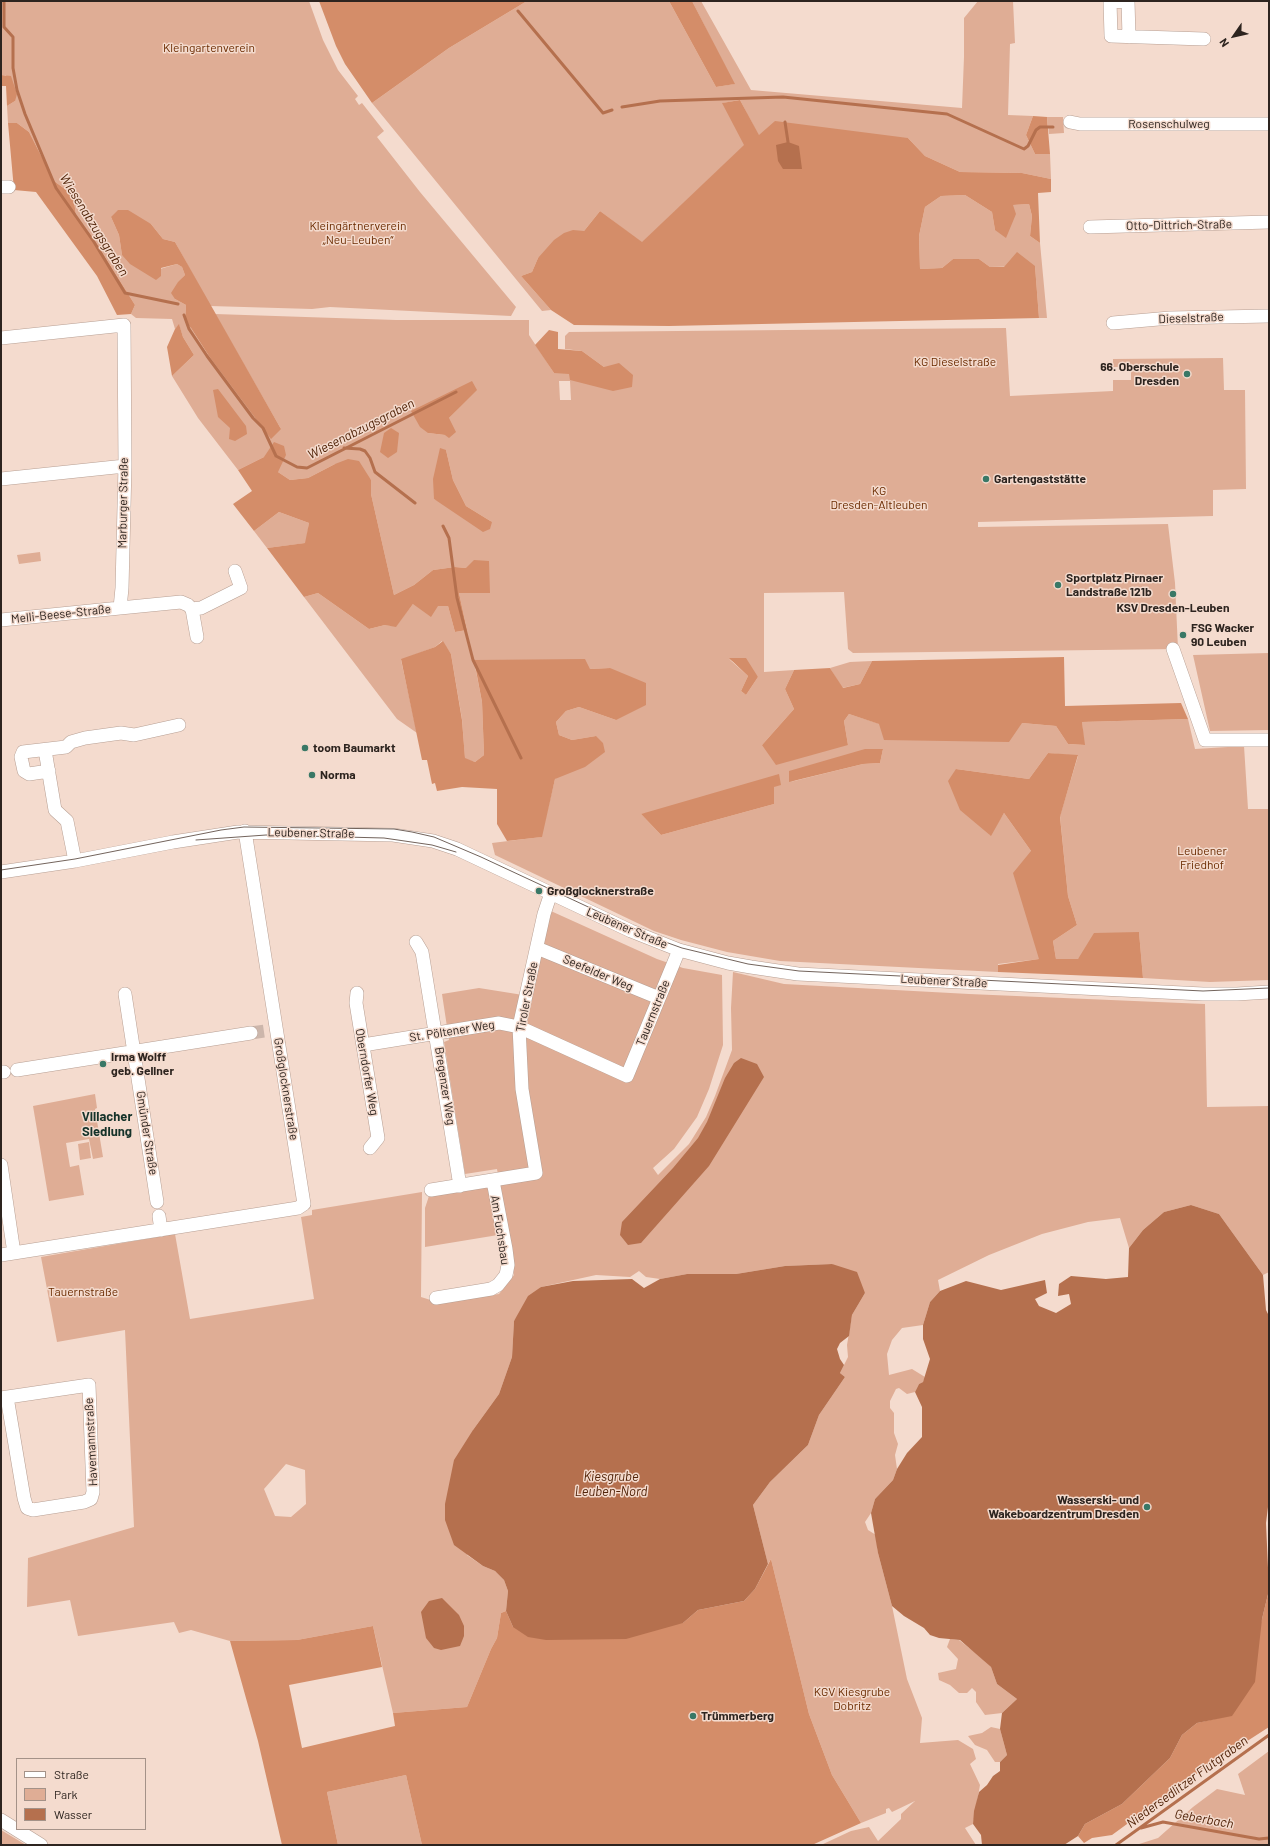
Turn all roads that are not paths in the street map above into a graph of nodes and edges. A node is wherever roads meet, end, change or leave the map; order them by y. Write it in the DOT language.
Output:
graph roads {
  1 [pos="1110,1"];
  2 [pos="1129,37"];
  3 [pos="1204,39"];
  4 [pos="1070,122"];
  5 [pos="1269,124"];
  6 [pos="1269,222"];
  7 [pos="1090,227"];
  8 [pos="1269,316"];
  9 [pos="1113,323"];
  10 [pos="1,338"];
  11 [pos="125,466"];
  12 [pos="1,479"];
  13 [pos="235,571"];
  14 [pos="120,608"];
  15 [pos="192,609"];
  16 [pos="1,620"];
  17 [pos="197,637"];
  18 [pos="1173,648"];
  19 [pos="179,725"];
  20 [pos="1269,740"];
  21 [pos="45,750"];
  22 [pos="49,771"];
  23 [pos="245,831"];
  24 [pos="76,861"];
  25 [pos="1,872"];
  26 [pos="551,893"];
  27 [pos="416,942"];
  28 [pos="537,948"];
  29 [pos="679,950"];
  30 [pos="1269,992"];
  31 [pos="357,993"];
  32 [pos="125,994"];
  33 [pos="659,998"];
  34 [pos="518,1027"];
  35 [pos="251,1033"];
  36 [pos="436,1033"];
  37 [pos="363,1045"];
  38 [pos="134,1051"];
  39 [pos="18,1070"];
  40 [pos="627,1076"];
  41 [pos="370,1148"];
  42 [pos="1,1165"];
  43 [pos="492,1181"];
  44 [pos="460,1186"];
  45 [pos="431,1190"];
  46 [pos="157,1202"];
  47 [pos="159,1216"];
  48 [pos="161,1230"];
  49 [pos="14,1253"];
  50 [pos="1,1256"];
  51 [pos="436,1298"];
  52 [pos="4,1398"];
  53 [pos="1,1820"];
  54 [pos="16,1829"];
  55 [pos="17,1830"];
  56 [pos="41,1845"];
  1 -- 2 [label="street"];
  1 -- 2 [label="street"];
  2 -- 3 [label="street"];
  4 -- 5 [label="street, Rosenschulweg"];
  6 -- 7 [label="street, Otto-Dittrich-Straße"];
  8 -- 9 [label="street, Dieselstraße"];
  10 -- 11 [label="street, Marburger Straße"];
  11 -- 12 [label="street"];
  11 -- 14 [label="street, Marburger Straße"];
  13 -- 15 [label="street"];
  14 -- 15 [label="street"];
  14 -- 16 [label="street, Melli-Beese-Straße"];
  15 -- 17 [label="street"];
  18 -- 20 [label="street"];
  19 -- 21 [label="street"];
  21 -- 22 [label="street"];
  21 -- 22 [label="street"];
  22 -- 24 [label="street"];
  23 -- 24 [label="street, Leubener Straße"];
  23 -- 26 [label="street, Leubener Straße"];
  23 -- 48 [label="street, Großglocknerstraße"];
  24 -- 25 [label="street, Leubener Straße"];
  26 -- 28 [label="street, Tiroler Straße"];
  26 -- 29 [label="street, Leubener Straße"];
  27 -- 36 [label="street, Bregenzer Weg"];
  28 -- 33 [label="street, Seefelder Weg"];
  28 -- 34 [label="street, Tiroler Straße"];
  29 -- 30 [label="street, Leubener Straße"];
  29 -- 33 [label="street, Tauernstraße"];
  31 -- 37 [label="street, Oberndorfer Weg"];
  32 -- 38 [label="street, Gmünder Straße"];
  33 -- 40 [label="street, Tauernstraße"];
  34 -- 36 [label="street, St. Pöltener Weg"];
  34 -- 40 [label="street, St. Pöltener Weg"];
  34 -- 43 [label="street, Tiroler Straße"];
  35 -- 38 [label="street"];
  36 -- 37 [label="street, St. Pöltener Weg"];
  36 -- 44 [label="street, Bregenzer Weg"];
  37 -- 41 [label="street, Oberndorfer Weg"];
  38 -- 39 [label="street"];
  38 -- 46 [label="street, Gmünder Straße"];
  42 -- 49 [label="street"];
  43 -- 44 [label="street"];
  43 -- 51 [label="street, Am Fuchsbau"];
  44 -- 45 [label="street"];
  47 -- 48 [label="street"];
  48 -- 49 [label="street"];
  49 -- 50 [label="street"];
  52 -- 52 [label="street, Havemannstraße"];
  53 -- 54 [label="street"];
  55 -- 56 [label="street"];
}
